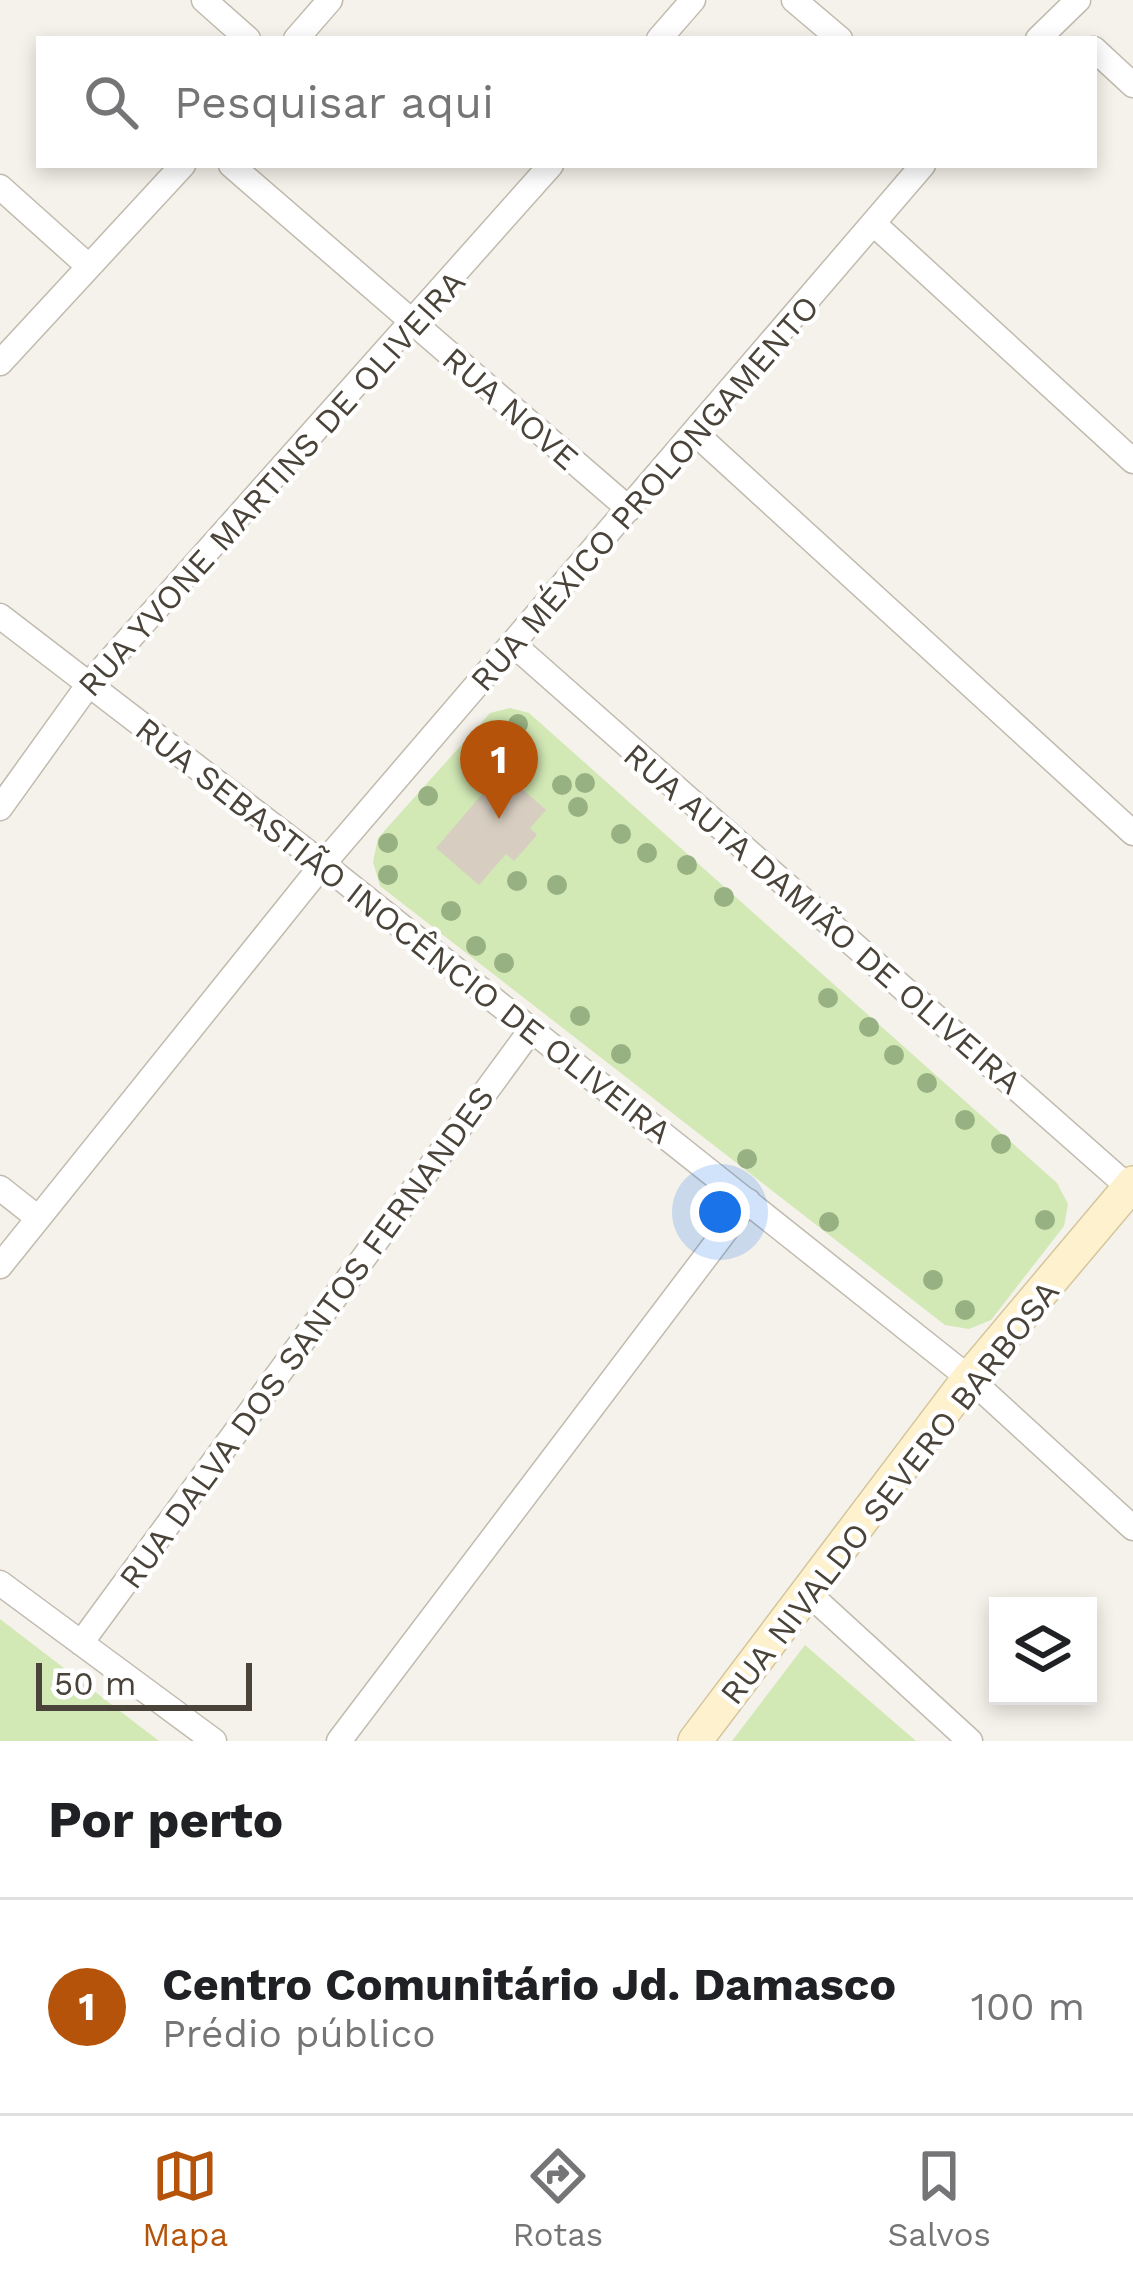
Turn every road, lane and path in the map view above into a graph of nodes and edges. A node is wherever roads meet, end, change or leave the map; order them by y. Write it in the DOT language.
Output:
graph roads {
  1 [pos="204,0"];
  2 [pos="330,0"];
  3 [pos="693,0"];
  4 [pos="794,0"];
  5 [pos="1069,8"];
  6 [pos="245,36"];
  7 [pos="299,36"];
  8 [pos="662,36"];
  9 [pos="836,36"];
  10 [pos="1041,36"];
  11 [pos="1083,36"];
  12 [pos="1097,52"];
  13 [pos="1133,85"];
  14 [pos="180,168"];
  15 [pos="234,168"];
  16 [pos="547,168"];
  17 [pos="921,168"];
  18 [pos="0,187"];
  19 [pos="874,224"];
  20 [pos="86,264"];
  21 [pos="413,324"];
  22 [pos="0,363"];
  23 [pos="695,433"];
  24 [pos="1133,461"];
  25 [pos="629,509"];
  26 [pos="0,616"];
  27 [pos="514,645"];
  28 [pos="89,684"];
  29 [pos="0,808"];
  30 [pos="1133,832"];
  31 [pos="322,864"];
  32 [pos="531,1030"];
  33 [pos="0,1188"];
  34 [pos="1133,1188"];
  35 [pos="748,1201"];
  36 [pos="38,1218"];
  37 [pos="0,1266"];
  38 [pos="970,1378"];
  39 [pos="1133,1528"];
  40 [pos="0,1582"];
  41 [pos="806,1592"];
  42 [pos="81,1643"];
  43 [pos="214,1741"];
  44 [pos="339,1741"];
  45 [pos="695,1741"];
  46 [pos="970,1741"];
  1 -- 6 [label="street"];
  2 -- 7 [label="street"];
  3 -- 8 [label="street"];
  4 -- 9 [label="street"];
  5 -- 10 [label="street"];
  5 -- 11 [label="street"];
  12 -- 13 [label="street"];
  14 -- 20 [label="street"];
  15 -- 21 [label="street, RUA NOVE"];
  16 -- 21 [label="street, RUA YVONE MARTINS DE OLIVEIRA"];
  17 -- 19 [label="street, RUA MÉXICO PROLONGAMENTO"];
  18 -- 20 [label="street"];
  19 -- 23 [label="street, RUA MÉXICO PROLONGAMENTO"];
  19 -- 24 [label="street"];
  20 -- 22 [label="street"];
  21 -- 25 [label="street, RUA NOVE"];
  21 -- 28 [label="street, RUA YVONE MARTINS DE OLIVEIRA"];
  23 -- 25 [label="street, RUA MÉXICO PROLONGAMENTO"];
  23 -- 30 [label="street"];
  25 -- 27 [label="street, RUA MÉXICO PROLONGAMENTO"];
  26 -- 28 [label="street, RUA SEBASTIÃO INOCÊNCIO DE OLIVEIRA"];
  27 -- 31 [label="street, RUA MÉXICO PROLONGAMENTO"];
  27 -- 34 [label="street, RUA AUTA DAMIÃO DE OLIVEIRA"];
  28 -- 29 [label="street, RUA YVONE MARTINS DE OLIVEIRA"];
  28 -- 31 [label="street, RUA SEBASTIÃO INOCÊNCIO DE OLIVEIRA"];
  31 -- 32 [label="street, RUA SEBASTIÃO INOCÊNCIO DE OLIVEIRA"];
  31 -- 36 [label="street, RUA MÉXICO PROLONGAMENTO"];
  32 -- 35 [label="street, RUA SEBASTIÃO INOCÊNCIO DE OLIVEIRA"];
  32 -- 42 [label="street, RUA DALVA DOS SANTOS FERNANDES"];
  33 -- 36 [label="street"];
  34 -- 38 [label="street, RUA NIVALDO SEVERO BARBOSA"];
  35 -- 38 [label="street, RUA SEBASTIÃO INOCÊNCIO DE OLIVEIRA"];
  35 -- 44 [label="street"];
  36 -- 37 [label="street, RUA MÉXICO PROLONGAMENTO"];
  38 -- 39 [label="street, RUA SEBASTIÃO INOCÊNCIO DE OLIVEIRA"];
  38 -- 41 [label="street, RUA NIVALDO SEVERO BARBOSA"];
  40 -- 42 [label="street"];
  41 -- 45 [label="street, RUA NIVALDO SEVERO BARBOSA"];
  41 -- 46 [label="street"];
  42 -- 43 [label="street"];
}
